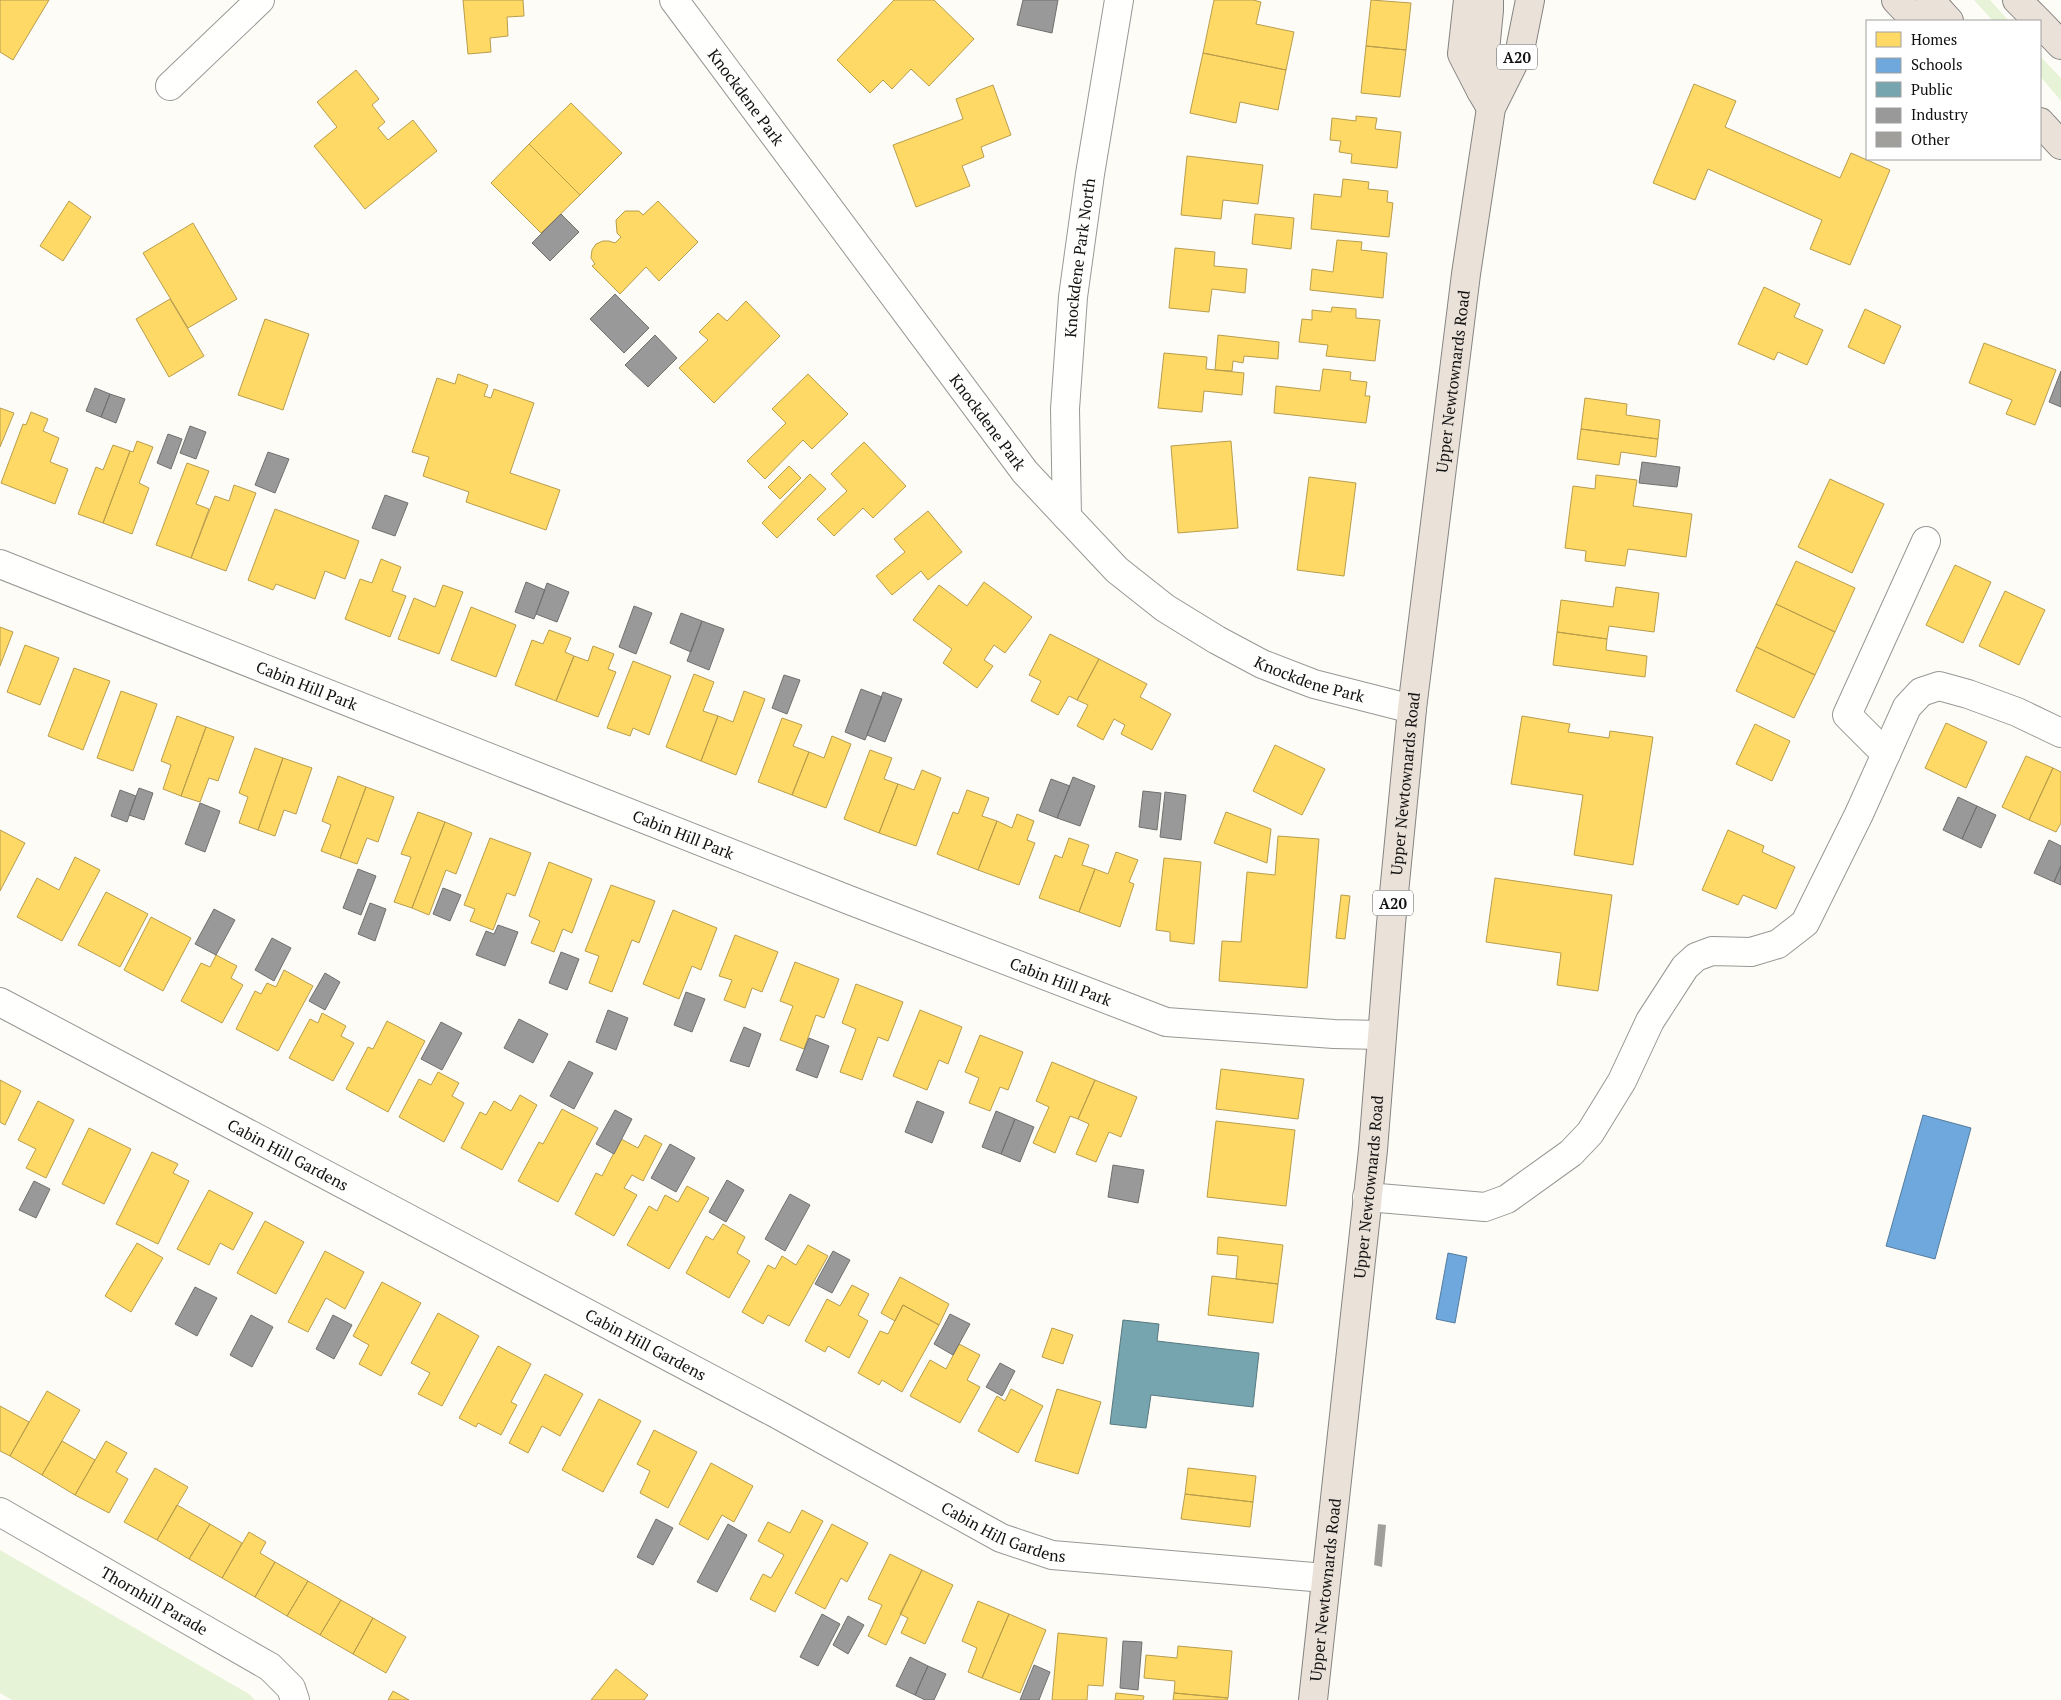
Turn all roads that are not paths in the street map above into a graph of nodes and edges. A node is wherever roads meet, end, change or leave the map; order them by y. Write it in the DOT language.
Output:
graph roads {
  1 [pos="260,0"];
  2 [pos="674,0"];
  3 [pos="1119,0"];
  4 [pos="1530,0"];
  5 [pos="1896,0"];
  6 [pos="1930,0"];
  7 [pos="2017,0"];
  8 [pos="1485,2"];
  9 [pos="1915,20"];
  10 [pos="1948,20"];
  11 [pos="2037,20"];
  12 [pos="2041,24"];
  13 [pos="2061,45"];
  14 [pos="170,86"];
  15 [pos="1486,100"];
  16 [pos="2041,123"];
  17 [pos="2061,145"];
  18 [pos="1067,517"];
  19 [pos="1926,541"];
  20 [pos="0,564"];
  21 [pos="1412,709"];
  22 [pos="2061,733"];
  23 [pos="1886,754"];
  24 [pos="0,1002"];
  25 [pos="1382,1035"];
  26 [pos="1367,1197"];
  27 [pos="0,1512"];
  28 [pos="1325,1578"];
  29 [pos="296,1700"];
  30 [pos="1313,1700"];
  1 -- 14 [label="street"];
  2 -- 18 [label="street, Knockdene Park"];
  3 -- 18 [label="street, Knockdene Park North"];
  4 -- 15 [label="highway, Upper Newtownards Road / A20"];
  5 -- 9 [label="highway"];
  6 -- 10 [label="highway"];
  7 -- 11 [label="highway"];
  8 -- 15 [label="highway"];
  12 -- 13 [label="highway"];
  15 -- 21 [label="highway, Upper Newtownards Road / A20"];
  16 -- 17 [label="highway"];
  18 -- 21 [label="street, Knockdene Park"];
  19 -- 23 [label="street"];
  20 -- 25 [label="street, Cabin Hill Park"];
  21 -- 25 [label="highway, Upper Newtownards Road / A20"];
  22 -- 23 [label="street"];
  23 -- 26 [label="street"];
  24 -- 28 [label="street, Cabin Hill Gardens"];
  25 -- 26 [label="highway, Upper Newtownards Road / A20"];
  26 -- 28 [label="highway, Upper Newtownards Road / A20"];
  27 -- 29 [label="street, Thornhill Parade"];
  28 -- 30 [label="highway, Upper Newtownards Road / A20"];
}
